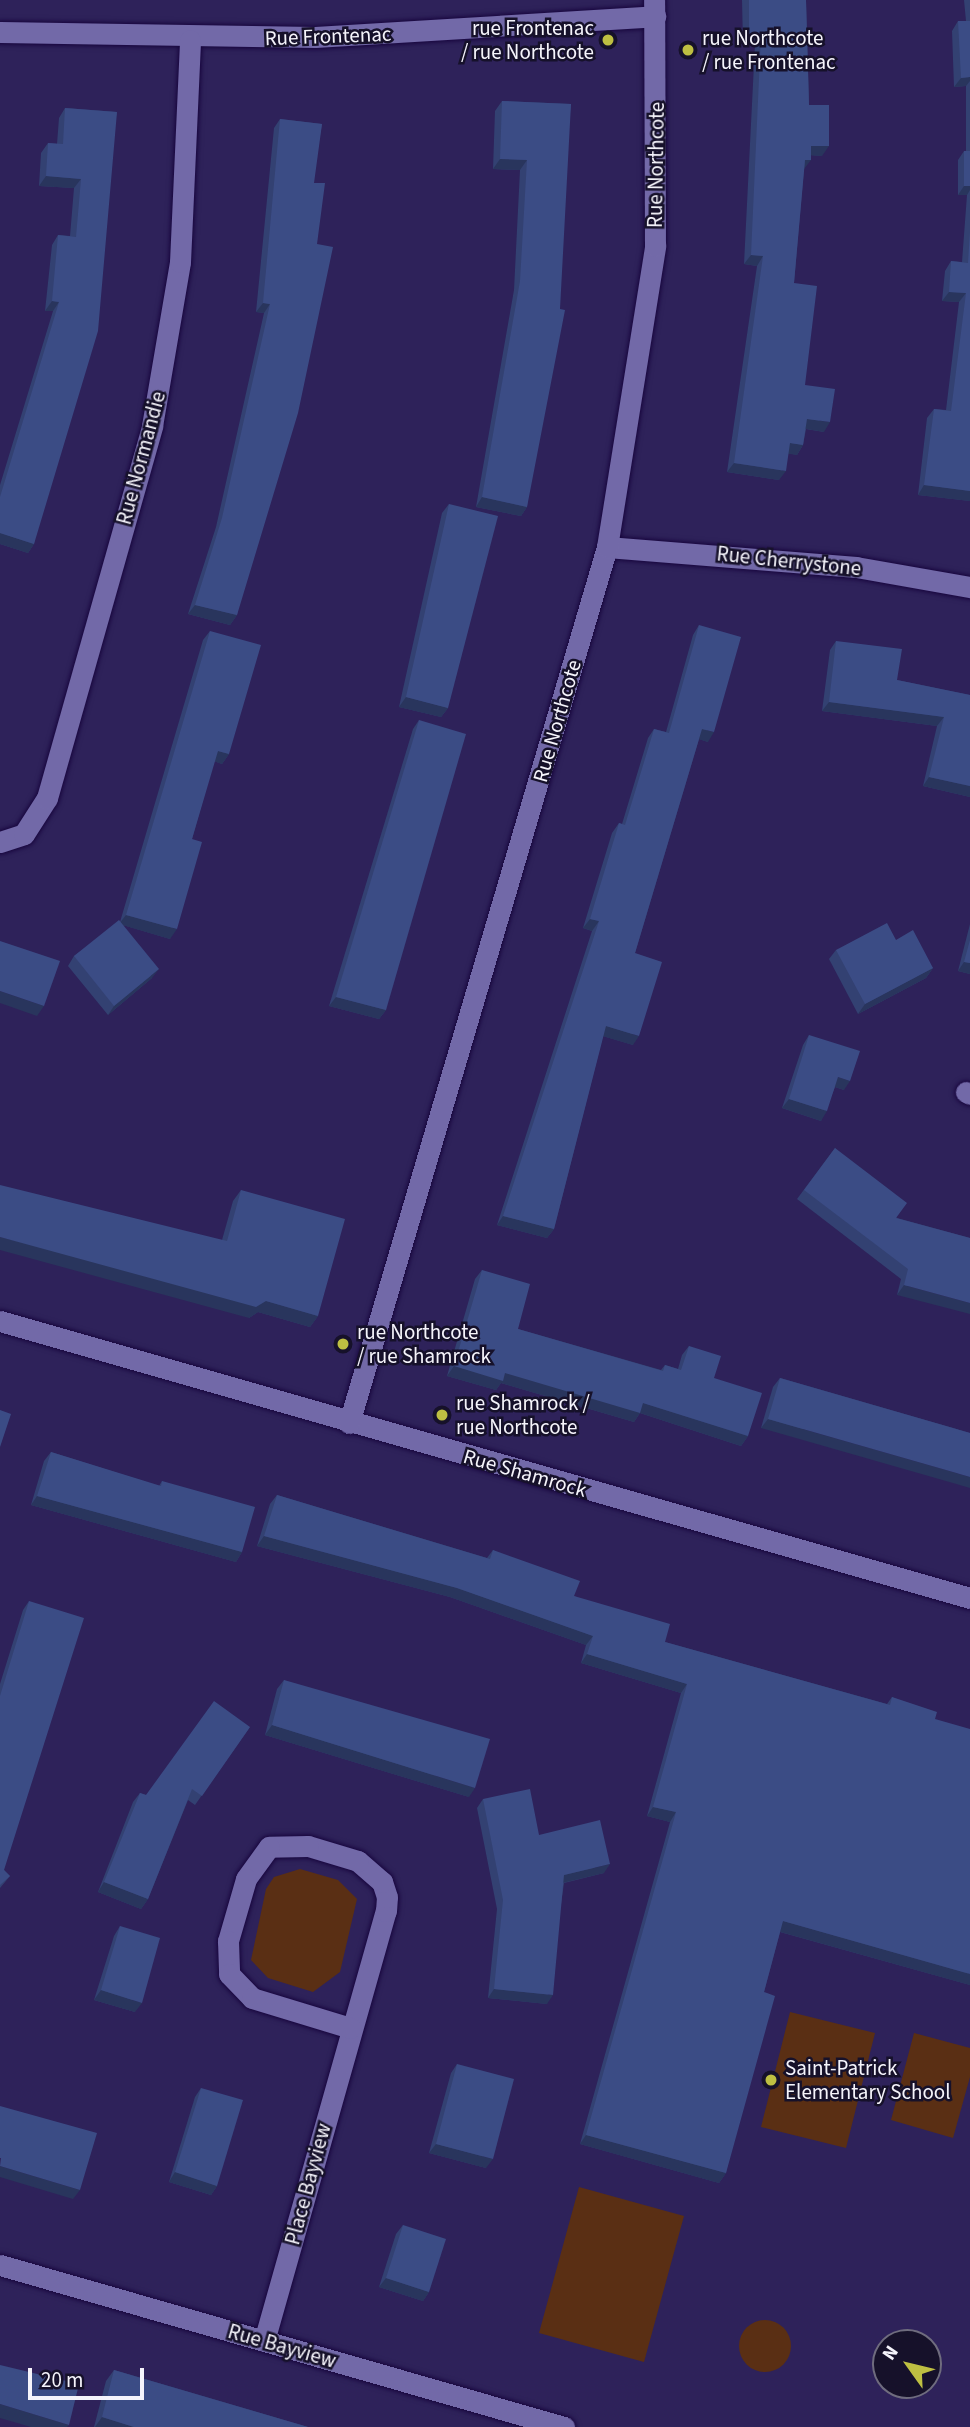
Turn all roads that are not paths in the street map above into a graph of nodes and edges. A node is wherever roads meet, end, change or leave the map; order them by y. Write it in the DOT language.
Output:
graph roads {
  1 [pos="654,8"];
  2 [pos="0,32"];
  3 [pos="190,40"];
  4 [pos="607,547"];
  5 [pos="970,587"];
  6 [pos="0,842"];
  7 [pos="0,1321"];
  8 [pos="349,1423"];
  9 [pos="970,1598"];
  10 [pos="351,2028"];
  11 [pos="0,2265"];
  12 [pos="264,2341"];
  13 [pos="564,2427"];
  1 -- 3 [label="street, Rue Frontenac"];
  1 -- 4 [label="street, Rue Northcote"];
  2 -- 3 [label="street, Rue Frontenac"];
  3 -- 6 [label="street, Rue Normandie"];
  4 -- 5 [label="street, Rue Cherrystone"];
  4 -- 8 [label="street, Rue Northcote"];
  7 -- 8 [label="street, Rue Shamrock"];
  8 -- 9 [label="street, Rue Shamrock"];
  10 -- 10 [label="street, Place Bayview"];
  10 -- 12 [label="street, Place Bayview"];
  11 -- 12 [label="street, Rue Bayview"];
  12 -- 13 [label="street, Rue Bayview"];
}
